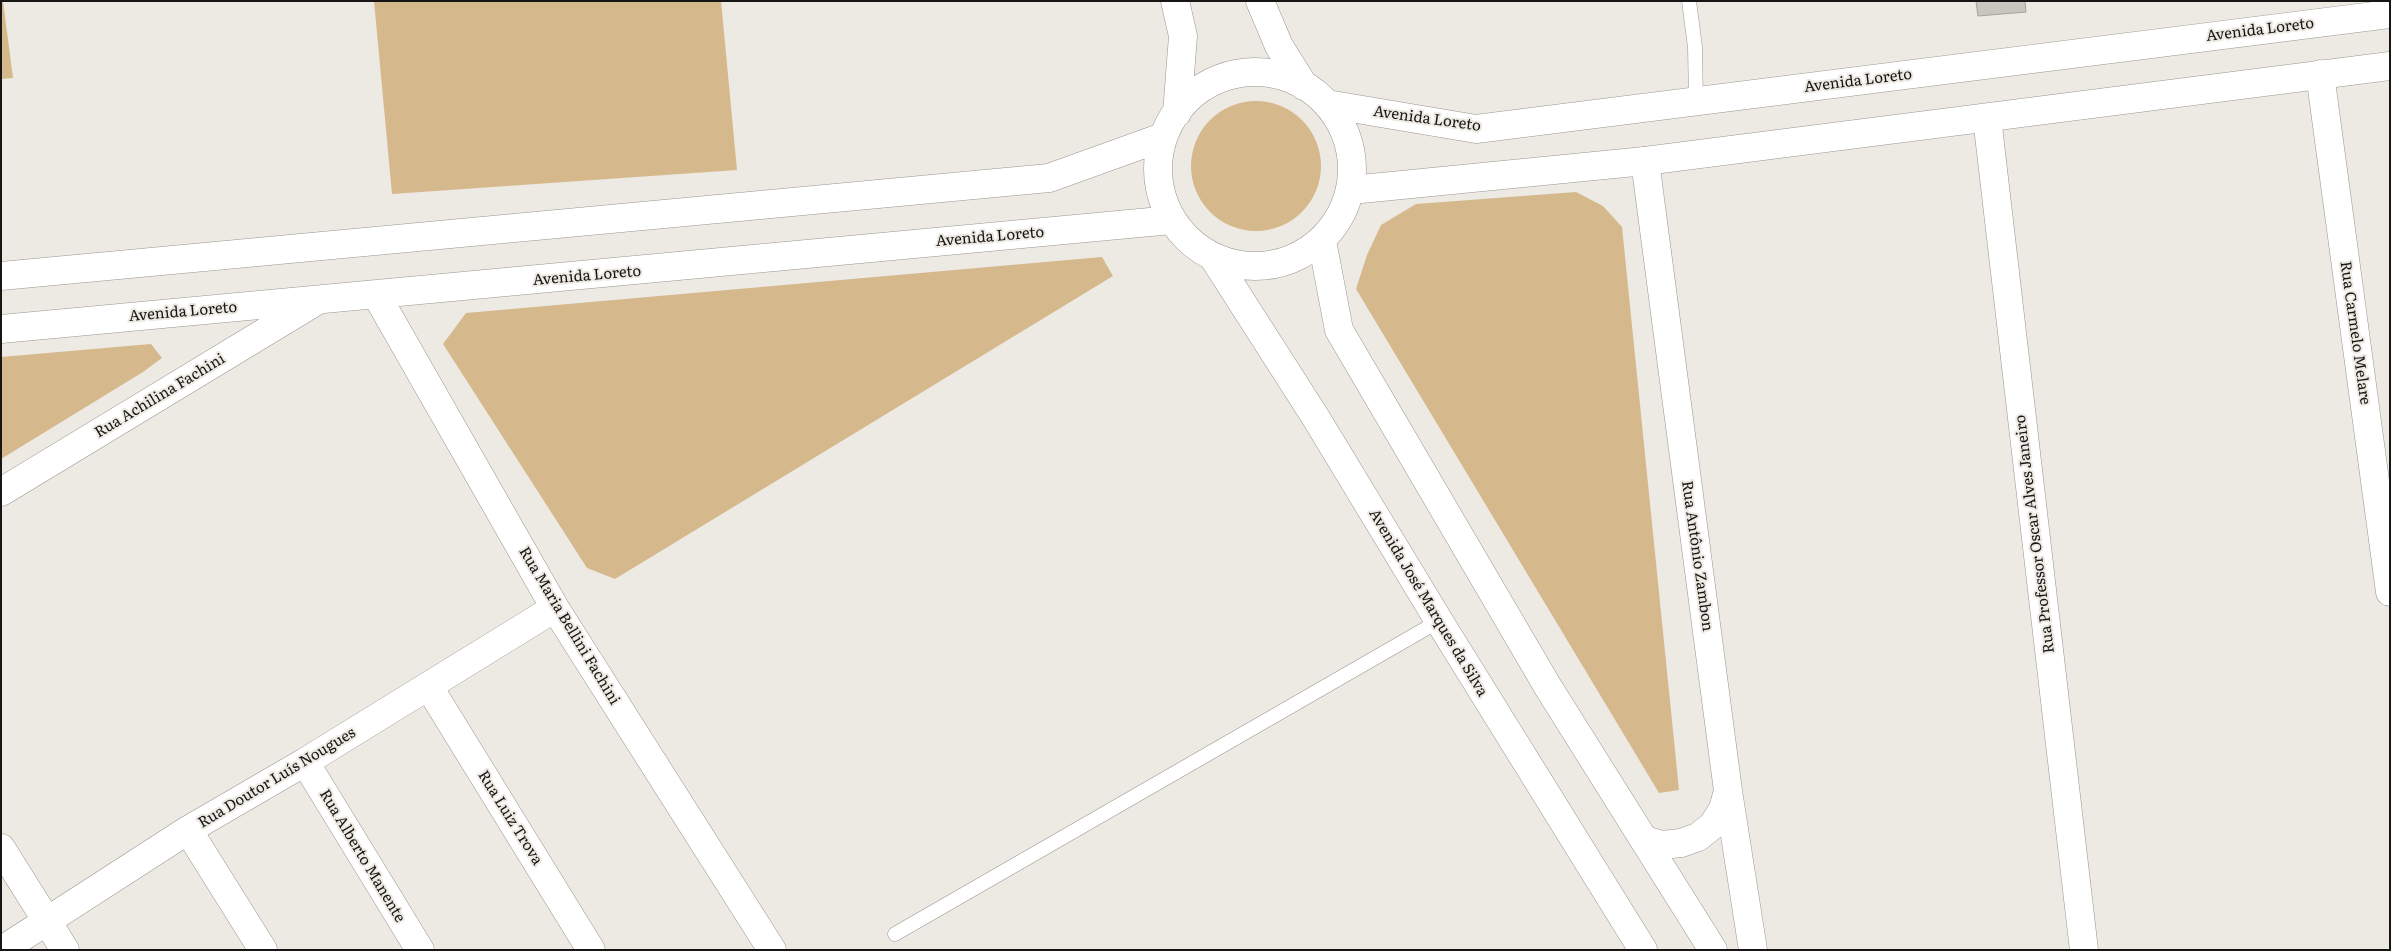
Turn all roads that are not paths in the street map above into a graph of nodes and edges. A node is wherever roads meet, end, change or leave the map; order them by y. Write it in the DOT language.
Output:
graph roads {
  1 [pos="1175,1"];
  2 [pos="1260,1"];
  3 [pos="1689,1"];
  4 [pos="2390,14"];
  5 [pos="2390,66"];
  6 [pos="2320,74"];
  7 [pos="1304,86"];
  8 [pos="1696,102"];
  9 [pos="1327,104"];
  10 [pos="1177,112"];
  11 [pos="1986,118"];
  12 [pos="1163,137"];
  13 [pos="1645,161"];
  14 [pos="1351,190"];
  15 [pos="1172,220"];
  16 [pos="1322,240"];
  17 [pos="1213,257"];
  18 [pos="1,276"];
  19 [pos="377,296"];
  20 [pos="318,300"];
  21 [pos="1,329"];
  22 [pos="1,492"];
  23 [pos="2390,592"];
  24 [pos="555,608"];
  25 [pos="1439,621"];
  26 [pos="430,686"];
  27 [pos="305,762"];
  28 [pos="1728,791"];
  29 [pos="188,830"];
  30 [pos="1644,840"];
  31 [pos="1,848"];
  32 [pos="47,921"];
  33 [pos="895,934"];
  34 [pos="2,950"];
  35 [pos="65,950"];
  36 [pos="263,950"];
  37 [pos="420,950"];
  38 [pos="591,950"];
  39 [pos="772,950"];
  40 [pos="1643,950"];
  41 [pos="1713,950"];
  42 [pos="1753,950"];
  43 [pos="2084,950"];
  1 -- 10 [label="street"];
  2 -- 7 [label="street"];
  3 -- 8 [label="lane"];
  4 -- 8 [label="street, Avenida Loreto"];
  5 -- 6 [label="street"];
  6 -- 11 [label="street"];
  6 -- 23 [label="street, Rua Carmelo Melare"];
  7 -- 9 [label="street"];
  7 -- 10 [label="street"];
  8 -- 9 [label="street, Avenida Loreto"];
  9 -- 14 [label="street"];
  10 -- 12 [label="street"];
  11 -- 13 [label="street"];
  11 -- 43 [label="street, Rua Professor Oscar Alves Janeiro"];
  12 -- 15 [label="street"];
  12 -- 18 [label="street"];
  13 -- 14 [label="street"];
  13 -- 28 [label="street, Rua Antônio Zambon"];
  14 -- 16 [label="street"];
  15 -- 17 [label="street"];
  15 -- 19 [label="street, Avenida Loreto"];
  16 -- 17 [label="street"];
  16 -- 30 [label="street"];
  17 -- 25 [label="street, Avenida José Marques da Silva"];
  19 -- 20 [label="street, Avenida Loreto"];
  19 -- 24 [label="street, Rua Maria Bellini Fachini"];
  20 -- 21 [label="street, Avenida Loreto"];
  20 -- 22 [label="street, Rua Achilina Fachini"];
  24 -- 26 [label="street, Rua Doutor Luís Nougues"];
  24 -- 39 [label="street, Rua Maria Bellini Fachini"];
  25 -- 33 [label="lane"];
  25 -- 40 [label="street, Avenida José Marques da Silva"];
  26 -- 27 [label="street, Rua Doutor Luís Nougues"];
  26 -- 38 [label="street, Rua Luiz Trova"];
  27 -- 29 [label="street, Rua Doutor Luís Nougues"];
  27 -- 37 [label="street, Rua Alberto Manente"];
  28 -- 30 [label="street"];
  28 -- 42 [label="street, Rua Antônio Zambon"];
  29 -- 32 [label="street, Rua Doutor Luís Nougues"];
  29 -- 36 [label="street"];
  30 -- 41 [label="street"];
  31 -- 32 [label="street"];
  32 -- 34 [label="street, Rua Doutor Luís Nougues"];
  32 -- 35 [label="street"];
}
